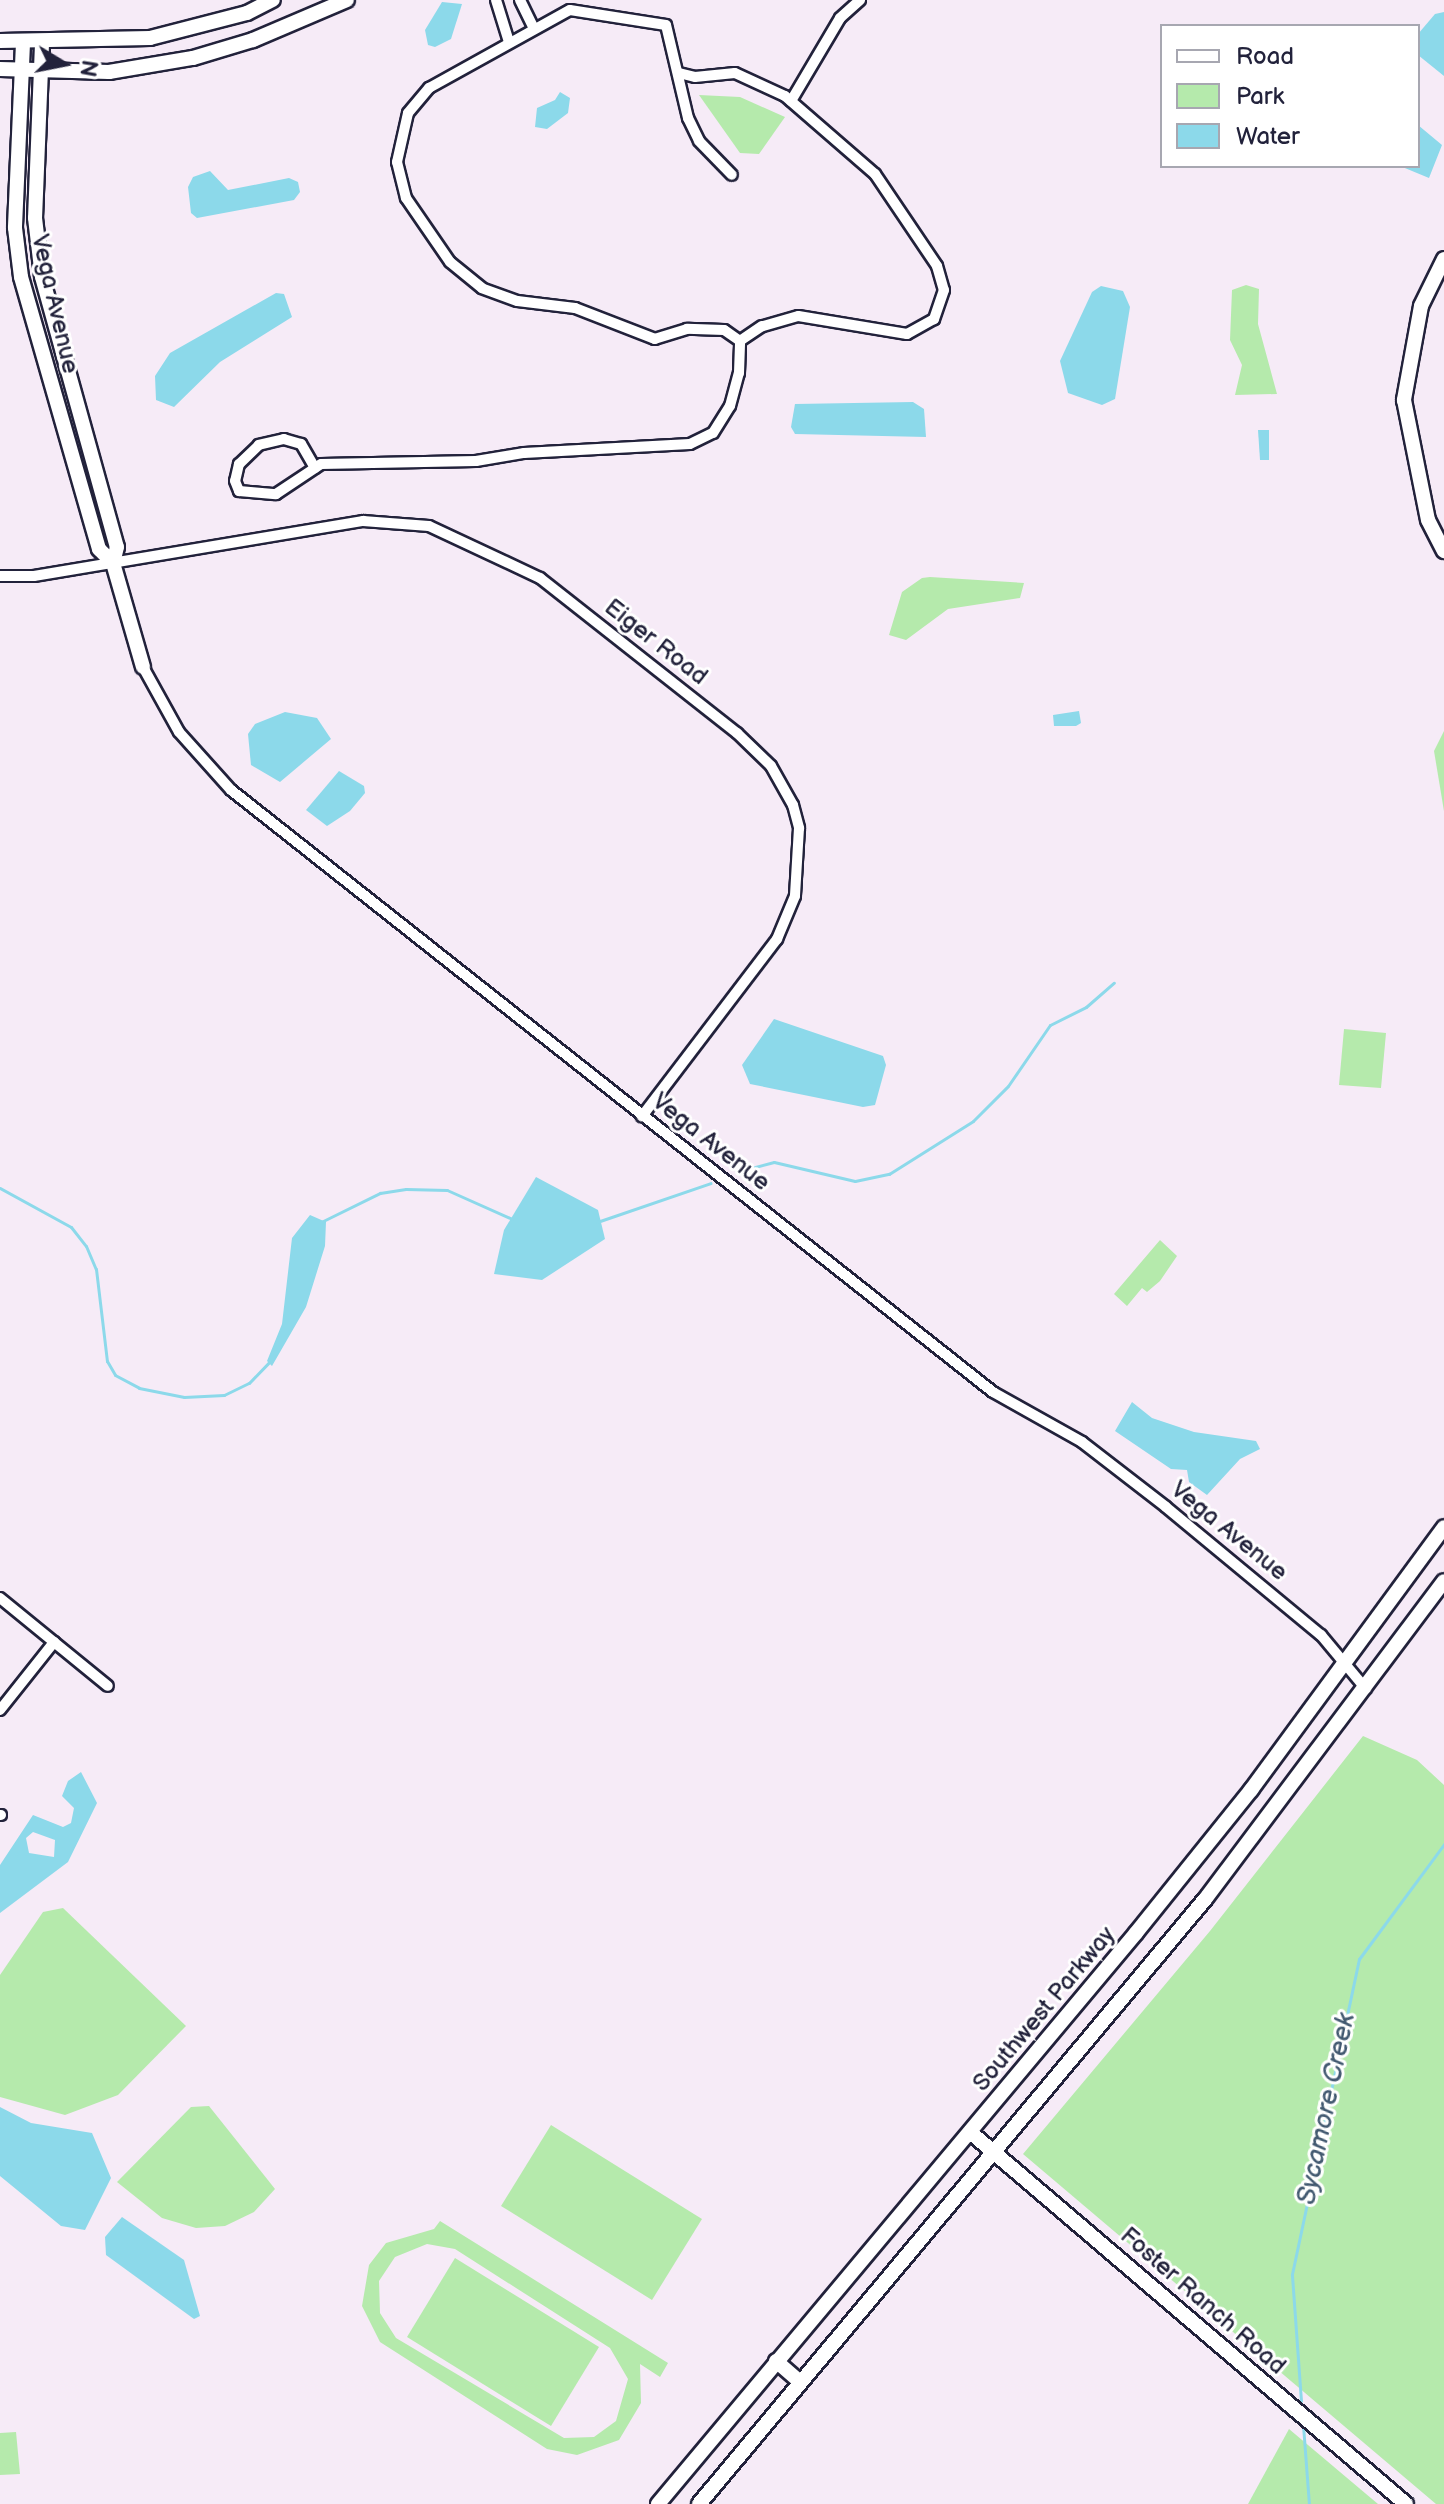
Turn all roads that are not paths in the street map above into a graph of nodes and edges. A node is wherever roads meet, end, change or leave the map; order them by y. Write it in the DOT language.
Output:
graph roads {
  1 [pos="273,0"];
  2 [pos="347,0"];
  3 [pos="496,0"];
  4 [pos="520,0"];
  5 [pos="860,0"];
  6 [pos="534,29"];
  7 [pos="0,41"];
  8 [pos="509,42"];
  9 [pos="23,43"];
  10 [pos="42,44"];
  11 [pos="0,69"];
  12 [pos="21,71"];
  13 [pos="41,72"];
  14 [pos="679,73"];
  15 [pos="791,101"];
  16 [pos="732,175"];
  17 [pos="1444,259"];
  18 [pos="740,341"];
  19 [pos="315,468"];
  20 [pos="1444,551"];
  21 [pos="113,563"];
  22 [pos="0,576"];
  23 [pos="143,667"];
  24 [pos="642,1116"];
  25 [pos="1444,1527"];
  26 [pos="1444,1581"];
  27 [pos="0,1598"];
  28 [pos="54,1642"];
  29 [pos="1344,1666"];
  30 [pos="108,1686"];
  31 [pos="1366,1689"];
  32 [pos="0,1710"];
  33 [pos="970,2132"];
  34 [pos="991,2151"];
  35 [pos="776,2361"];
  36 [pos="800,2382"];
  37 [pos="658,2504"];
  38 [pos="699,2504"];
  39 [pos="1406,2504"];
  1 -- 10 [label="main road"];
  2 -- 13 [label="main road"];
  3 -- 8 [label="street"];
  4 -- 6 [label="street"];
  5 -- 15 [label="street"];
  6 -- 8 [label="street"];
  6 -- 14 [label="street"];
  7 -- 9 [label="main road"];
  8 -- 18 [label="street"];
  9 -- 10 [label="main road"];
  9 -- 12 [label="main road, Vega Avenue"];
  10 -- 13 [label="main road, Vega Avenue"];
  11 -- 12 [label="main road"];
  12 -- 13 [label="main road"];
  12 -- 21 [label="main road, Vega Avenue"];
  13 -- 21 [label="main road, Vega Avenue"];
  14 -- 15 [label="street"];
  14 -- 16 [label="street"];
  15 -- 18 [label="street"];
  17 -- 20 [label="main road"];
  18 -- 19 [label="street"];
  19 -- 19 [label="street"];
  21 -- 22 [label="street, Eiger Road"];
  21 -- 23 [label="main road, Vega Avenue"];
  21 -- 24 [label="street, Eiger Road"];
  23 -- 24 [label="street, Vega Avenue"];
  24 -- 29 [label="street, Vega Avenue"];
  25 -- 29 [label="main road, Southwest Parkway"];
  26 -- 31 [label="main road"];
  27 -- 28 [label="street"];
  28 -- 30 [label="street"];
  28 -- 32 [label="street"];
  29 -- 31 [label="street, Vega Avenue"];
  29 -- 33 [label="main road, Southwest Parkway"];
  31 -- 34 [label="main road"];
  33 -- 34 [label="main road, Foster Ranch Road"];
  33 -- 35 [label="main road, Southwest Parkway"];
  34 -- 36 [label="main road"];
  34 -- 39 [label="main road, Foster Ranch Road"];
  35 -- 36 [label="main road"];
  35 -- 37 [label="main road, Southwest Parkway"];
  36 -- 38 [label="main road"];
}
